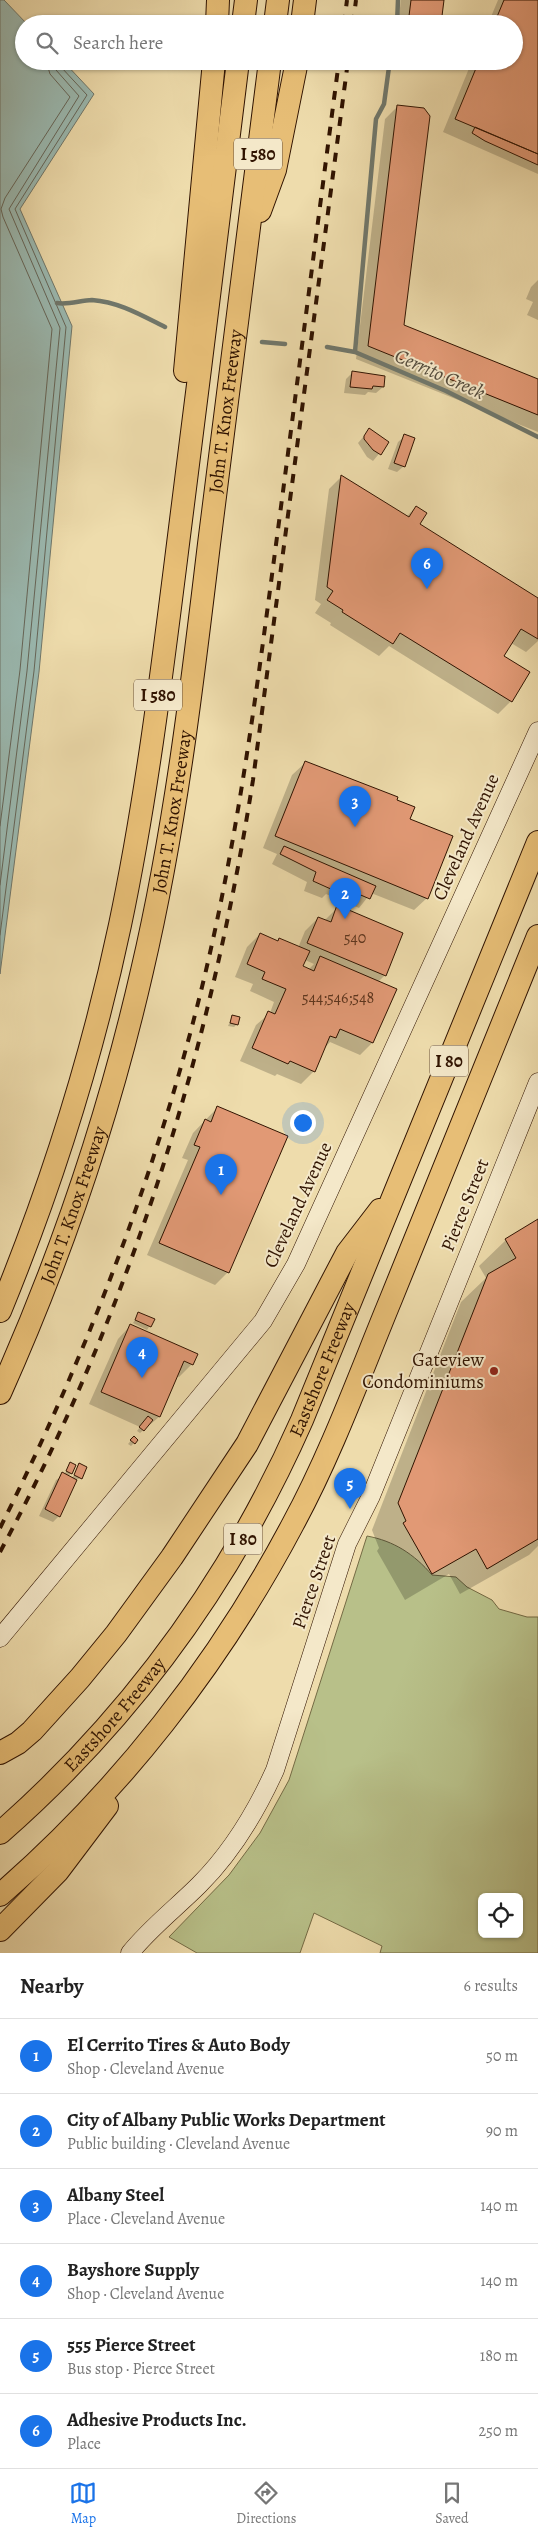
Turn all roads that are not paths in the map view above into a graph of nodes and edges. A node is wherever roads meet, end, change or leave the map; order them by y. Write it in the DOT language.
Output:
graph roads {
  1 [pos="218,0"];
  2 [pos="246,0"];
  3 [pos="278,0"];
  4 [pos="305,0"];
  5 [pos="217,15"];
  6 [pos="244,15"];
  7 [pos="276,15"];
  8 [pos="303,15"];
  9 [pos="213,70"];
  10 [pos="237,70"];
  11 [pos="269,70"];
  12 [pos="295,70"];
  13 [pos="246,248"];
  14 [pos="186,477"];
  15 [pos="538,731"];
  16 [pos="538,842"];
  17 [pos="538,936"];
  18 [pos="538,1082"];
  19 [pos="398,1188"];
  20 [pos="0,1311"];
  21 [pos="0,1392"];
  22 [pos="0,1638"];
  23 [pos="188,1691"];
  24 [pos="32,1731"];
  25 [pos="0,1745"];
  26 [pos="0,1754"];
  27 [pos="0,1833"];
  28 [pos="0,1895"];
  29 [pos="0,1930"];
  30 [pos="130,1953"];
  1 -- 5 [label="highway"];
  2 -- 6 [label="highway"];
  3 -- 7 [label="highway"];
  4 -- 8 [label="highway"];
  9 -- 14 [label="highway"];
  10 -- 14 [label="highway, John T. Knox Freeway / I 580"];
  11 -- 13 [label="highway, John T. Knox Freeway / I 580"];
  12 -- 13 [label="highway"];
  13 -- 21 [label="highway, John T. Knox Freeway / I 580"];
  14 -- 20 [label="highway, John T. Knox Freeway / I 580"];
  15 -- 22 [label="street, Cleveland Avenue"];
  16 -- 19 [label="highway, Eastshore Freeway / I 80"];
  17 -- 23 [label="highway, Eastshore Freeway / I 80"];
  18 -- 30 [label="street, Pierce Street"];
  19 -- 24 [label="highway"];
  19 -- 27 [label="highway, Eastshore Freeway / I 80"];
  23 -- 28 [label="highway, Eastshore Freeway / I 80"];
  23 -- 29 [label="highway"];
  24 -- 25 [label="highway"];
  24 -- 26 [label="highway"];
}
